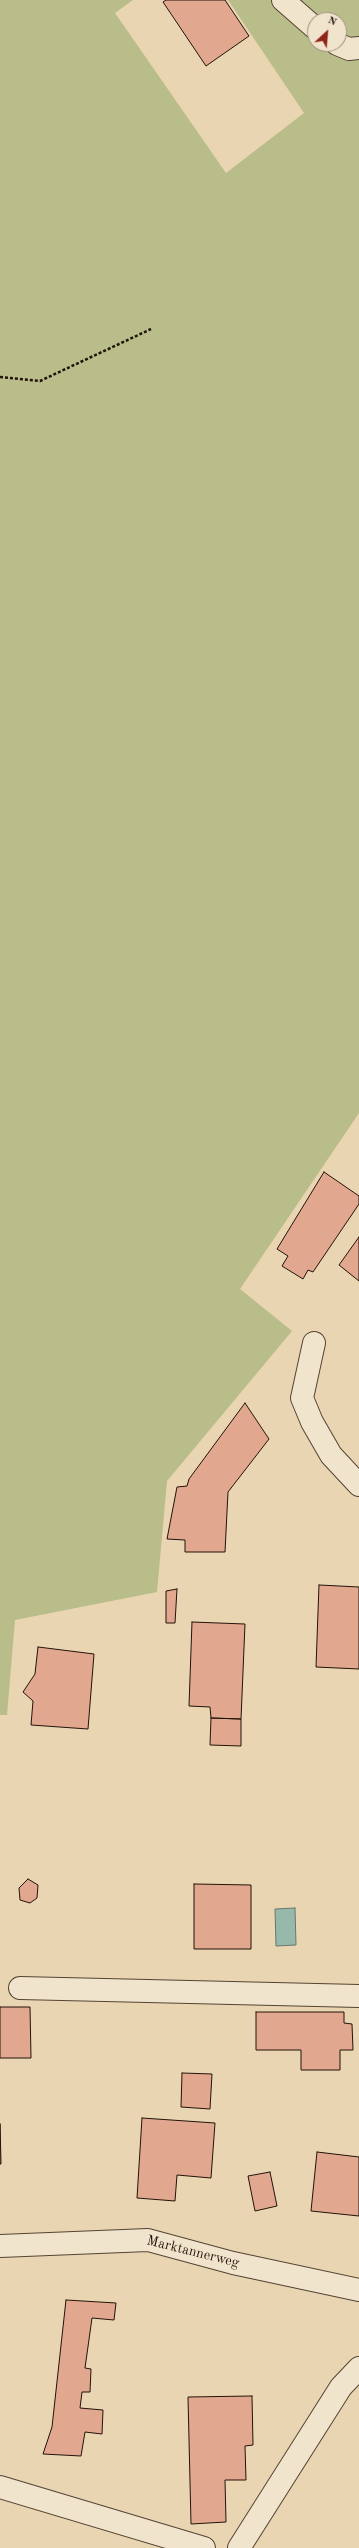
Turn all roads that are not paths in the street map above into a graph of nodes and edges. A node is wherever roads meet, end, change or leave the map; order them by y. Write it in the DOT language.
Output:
graph roads {
  1 [pos="284,0"];
  2 [pos="307,21"];
  3 [pos="347,48"];
  4 [pos="359,48"];
  5 [pos="314,1343"];
  6 [pos="359,1485"];
  7 [pos="20,1988"];
  8 [pos="359,1996"];
  9 [pos="0,2246"];
  10 [pos="359,2290"];
  11 [pos="359,2368"];
  12 [pos="0,2487"];
  13 [pos="204,2548"];
  14 [pos="239,2548"];
  1 -- 2 [label="street"];
  3 -- 4 [label="street"];
  5 -- 6 [label="street"];
  7 -- 8 [label="street"];
  9 -- 10 [label="street, Marktannerweg"];
  11 -- 14 [label="street"];
  12 -- 13 [label="street"];
}
